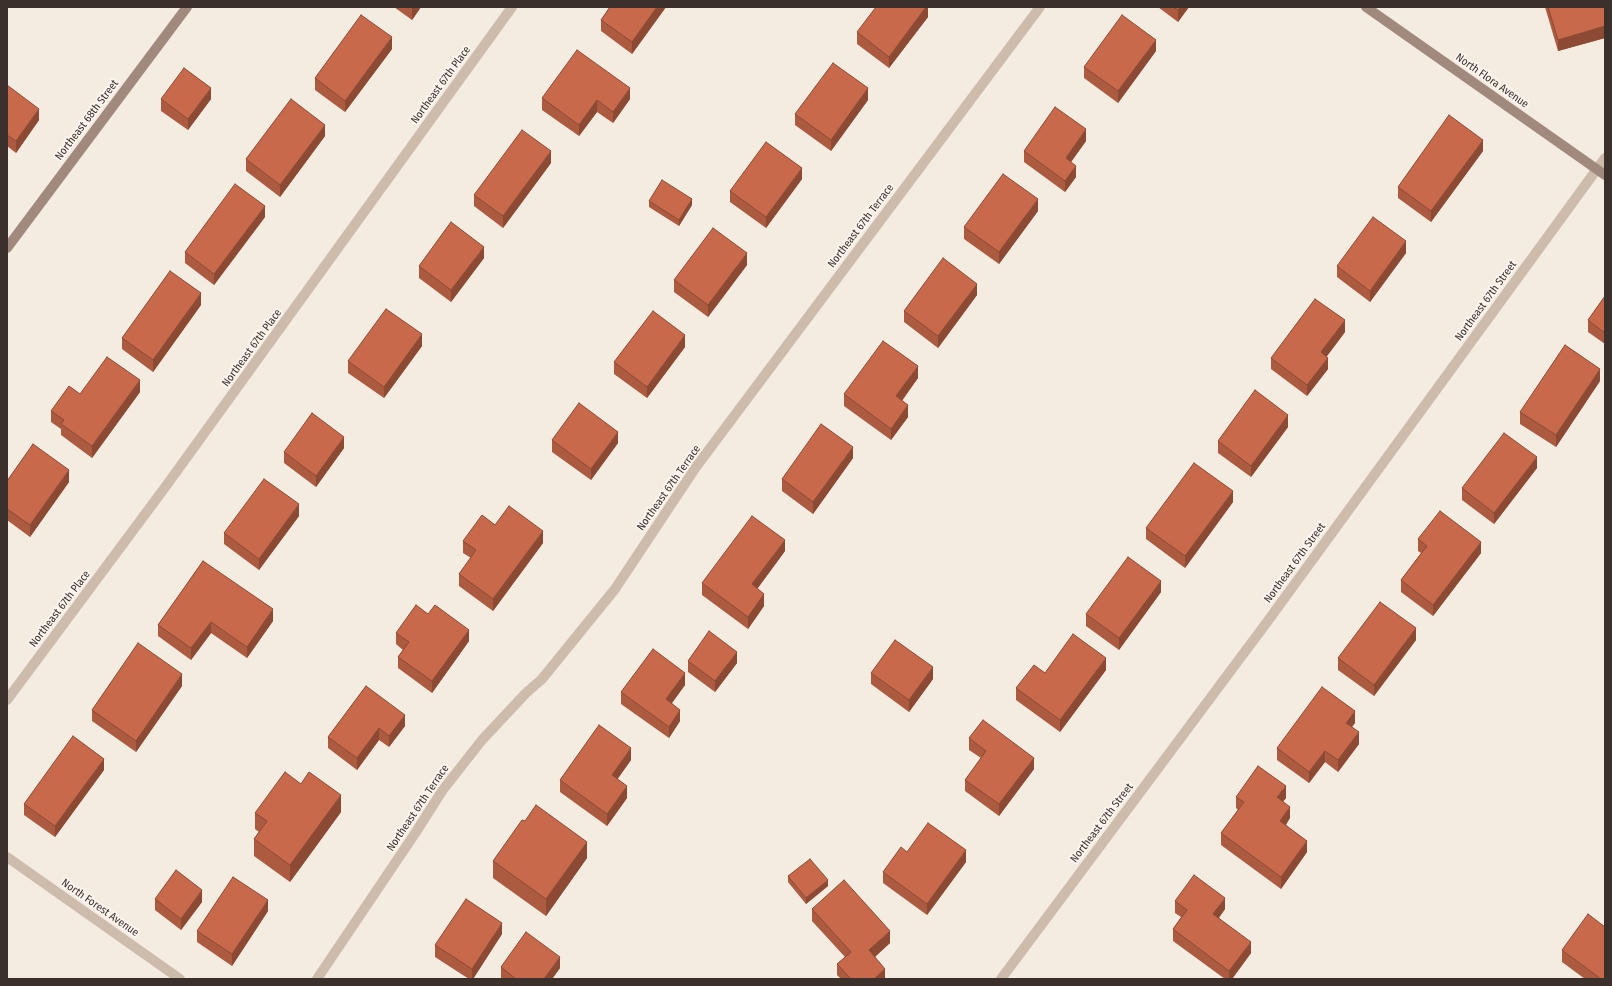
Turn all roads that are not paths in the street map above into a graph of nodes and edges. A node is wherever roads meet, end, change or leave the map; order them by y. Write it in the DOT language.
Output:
graph roads {
  1 [pos="187,7"];
  2 [pos="512,7"];
  3 [pos="1040,7"];
  4 [pos="1366,7"];
  5 [pos="1605,158"];
  6 [pos="1601,172"];
  7 [pos="9,243"];
  8 [pos="7,700"];
  9 [pos="7,857"];
  10 [pos="180,979"];
  11 [pos="316,979"];
  12 [pos="1001,979"];
  1 -- 7 [label="street, Northeast 68th Street"];
  2 -- 8 [label="street, Northeast 67th Place"];
  3 -- 11 [label="street, Northeast 67th Terrace"];
  4 -- 6 [label="street, North Flora Avenue"];
  5 -- 6 [label="street, Northeast 67th Street"];
  6 -- 12 [label="street, Northeast 67th Street"];
  9 -- 10 [label="street, North Forest Avenue"];
}
